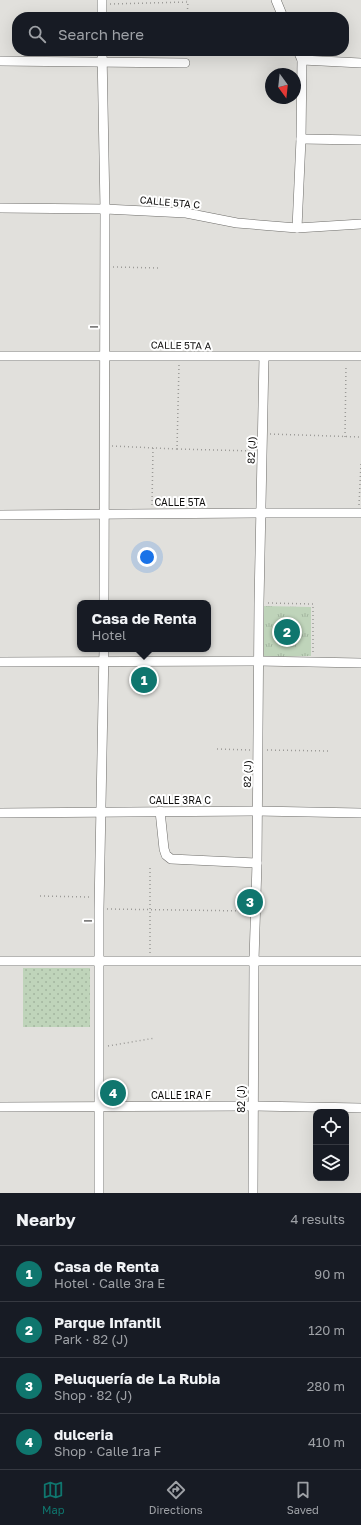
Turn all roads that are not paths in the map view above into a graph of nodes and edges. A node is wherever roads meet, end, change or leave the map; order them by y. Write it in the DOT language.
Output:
graph roads {
  1 [pos="276,0"];
  2 [pos="281,12"];
  3 [pos="102,56"];
  4 [pos="300,56"];
  5 [pos="302,60"];
  6 [pos="0,61"];
  7 [pos="102,61"];
  8 [pos="185,62"];
  9 [pos="361,63"];
  10 [pos="301,138"];
  11 [pos="361,140"];
  12 [pos="0,208"];
  13 [pos="105,208"];
  14 [pos="361,224"];
  15 [pos="297,228"];
  16 [pos="106,355"];
  17 [pos="0,356"];
  18 [pos="264,356"];
  19 [pos="361,356"];
  20 [pos="261,512"];
  21 [pos="360,513"];
  22 [pos="104,514"];
  23 [pos="0,515"];
  24 [pos="104,600"];
  25 [pos="104,652"];
  26 [pos="104,661"];
  27 [pos="259,661"];
  28 [pos="0,662"];
  29 [pos="361,663"];
  30 [pos="102,811"];
  31 [pos="160,811"];
  32 [pos="257,811"];
  33 [pos="0,813"];
  34 [pos="361,813"];
  35 [pos="257,863"];
  36 [pos="99,960"];
  37 [pos="254,960"];
  38 [pos="0,961"];
  39 [pos="361,961"];
  40 [pos="99,1106"];
  41 [pos="252,1106"];
  42 [pos="0,1107"];
  43 [pos="361,1108"];
  44 [pos="99,1193"];
  45 [pos="252,1193"];
  1 -- 2 [label="street"];
  3 -- 7 [label="street, I"];
  4 -- 5 [label="street"];
  5 -- 9 [label="street"];
  5 -- 10 [label="street"];
  6 -- 7 [label="street"];
  7 -- 8 [label="street"];
  7 -- 13 [label="street, I"];
  10 -- 11 [label="street"];
  10 -- 15 [label="street"];
  12 -- 13 [label="street, CALLE 5TA C"];
  13 -- 15 [label="street, CALLE 5TA C"];
  13 -- 16 [label="street, I"];
  14 -- 15 [label="street, CALLE 5TA C"];
  16 -- 17 [label="street, CALLE 5TA A"];
  16 -- 18 [label="street, CALLE 5TA A"];
  16 -- 22 [label="street, I"];
  18 -- 19 [label="street, CALLE 5TA A"];
  18 -- 20 [label="street, 82 (J)"];
  20 -- 21 [label="street, CALLE 5TA"];
  20 -- 22 [label="street, CALLE 5TA"];
  20 -- 27 [label="street, 82 (J)"];
  22 -- 23 [label="street, CALLE 5TA"];
  22 -- 24 [label="street, I"];
  25 -- 26 [label="street, I"];
  26 -- 27 [label="street"];
  26 -- 28 [label="street"];
  26 -- 30 [label="street, I"];
  27 -- 29 [label="street"];
  27 -- 32 [label="street, 82 (J)"];
  30 -- 31 [label="street, CALLE 3RA C"];
  30 -- 33 [label="street, CALLE 3RA C"];
  30 -- 36 [label="street, I"];
  31 -- 32 [label="street, CALLE 3RA C"];
  31 -- 35 [label="street"];
  32 -- 34 [label="street, CALLE 3RA C"];
  32 -- 35 [label="street, 82 (J)"];
  35 -- 37 [label="street, 82 (J)"];
  36 -- 37 [label="street"];
  36 -- 38 [label="street"];
  36 -- 40 [label="street, I"];
  37 -- 39 [label="street"];
  37 -- 41 [label="street, 82 (J)"];
  40 -- 41 [label="street, CALLE 1RA F"];
  40 -- 42 [label="street, CALLE 1RA F"];
  40 -- 44 [label="street, I"];
  41 -- 43 [label="street, CALLE 1RA F"];
  41 -- 45 [label="street, 82 (J)"];
}
